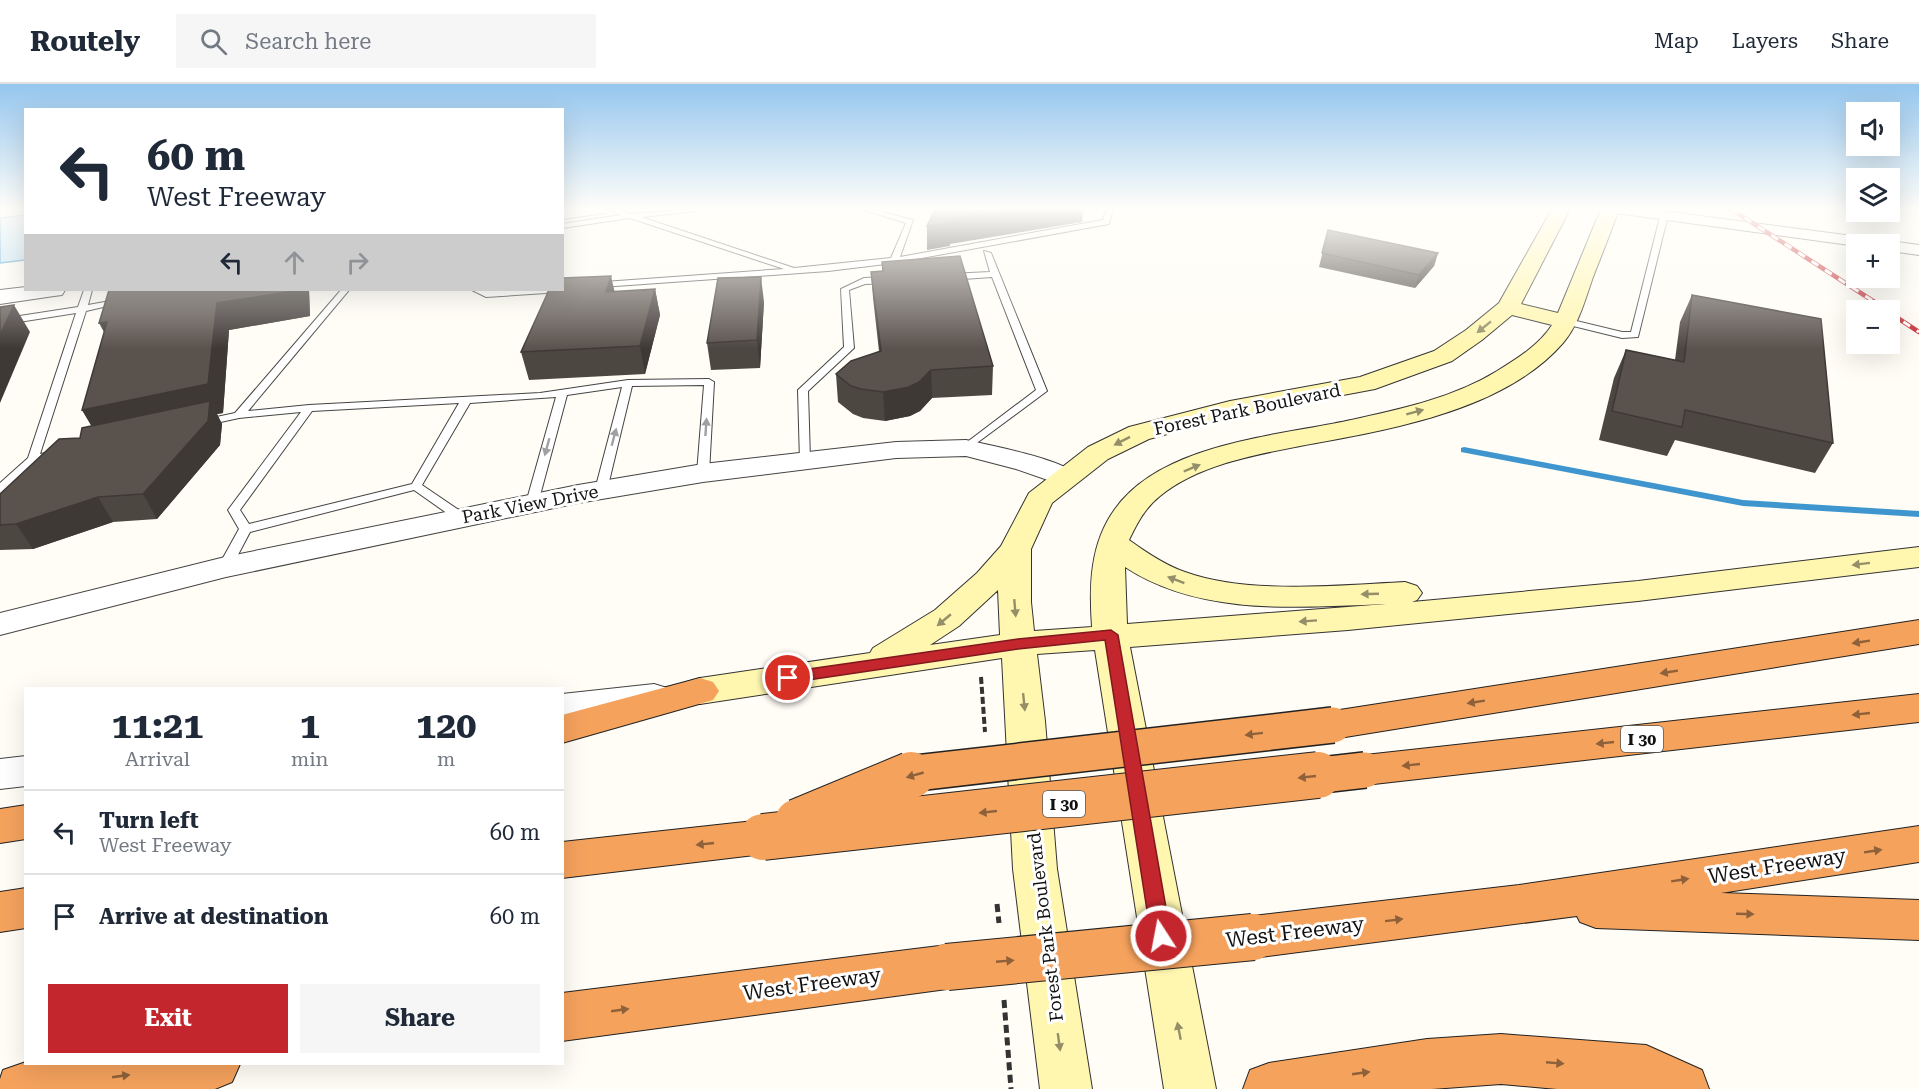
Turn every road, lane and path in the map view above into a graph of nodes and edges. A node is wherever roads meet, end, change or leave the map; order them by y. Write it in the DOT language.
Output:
graph roads {
  1 [pos="752,256"];
  2 [pos="896,256"];
  3 [pos="922,256"];
  4 [pos="988,256"];
  5 [pos="1536,256"];
  6 [pos="1591,256"];
  7 [pos="1654,256"];
  8 [pos="894,261"];
  9 [pos="798,271"];
  10 [pos="996,274"];
  11 [pos="941,277"];
  12 [pos="897,279"];
  13 [pos="564,288"];
  14 [pos="46,291"];
  15 [pos="88,291"];
  16 [pos="344,291"];
  17 [pos="478,291"];
  18 [pos="531,291"];
  19 [pos="0,297"];
  20 [pos="129,301"];
  21 [pos="1508,307"];
  22 [pos="82,309"];
  23 [pos="1564,321"];
  24 [pos="0,322"];
  25 [pos="628,383"];
  26 [pos="563,391"];
  27 [pos="467,399"];
  28 [pos="309,408"];
  29 [pos="239,415"];
  30 [pos="193,425"];
  31 [pos="966,448"];
  32 [pos="67,452"];
  33 [pos="33,459"];
  34 [pos="804,460"];
  35 [pos="703,473"];
  36 [pos="1065,477"];
  37 [pos="416,486"];
  38 [pos="0,489"];
  39 [pos="601,490"];
  40 [pos="532,503"];
  41 [pos="462,518"];
  42 [pos="245,529"];
  43 [pos="1113,543"];
  44 [pos="1015,549"];
  45 [pos="1919,557"];
  46 [pos="225,567"];
  47 [pos="1638,591"];
  48 [pos="0,624"];
  49 [pos="1919,632"];
  50 [pos="1111,635"];
  51 [pos="1018,644"];
  52 [pos="875,664"];
  53 [pos="700,692"];
  54 [pos="564,708"];
  55 [pos="1919,708"];
  56 [pos="564,728"];
  57 [pos="24,771"];
  58 [pos="0,774"];
  59 [pos="24,822"];
  60 [pos="0,826"];
  61 [pos="763,837"];
  62 [pos="1919,844"];
  63 [pos="564,860"];
  64 [pos="1519,905"];
  65 [pos="24,908"];
  66 [pos="0,912"];
  67 [pos="1919,920"];
  68 [pos="564,1017"];
  69 [pos="206,1065"];
  70 [pos="1286,1085"];
  71 [pos="22,1089"];
  72 [pos="1066,1089"];
  73 [pos="1190,1089"];
  74 [pos="1683,1089"];
  1 -- 9 [label="lane"];
  2 -- 8 [label="lane"];
  3 -- 8 [label="lane"];
  4 -- 10 [label="lane"];
  5 -- 21 [label="main road, Forest Park Boulevard"];
  6 -- 23 [label="main road"];
  7 -- 23 [label="lane"];
  8 -- 9 [label="lane"];
  9 -- 13 [label="lane"];
  10 -- 11 [label="lane"];
  10 -- 31 [label="lane"];
  12 -- 34 [label="lane"];
  14 -- 19 [label="street"];
  15 -- 22 [label="lane"];
  16 -- 29 [label="lane"];
  17 -- 18 [label="lane"];
  20 -- 22 [label="lane"];
  21 -- 23 [label="main road"];
  21 -- 36 [label="main road, Forest Park Boulevard, one-way"];
  22 -- 24 [label="lane"];
  22 -- 33 [label="lane"];
  43 -- 23 [label="main road, one-way"];
  25 -- 26 [label="lane"];
  35 -- 25 [label="lane, one-way"];
  39 -- 25 [label="lane, one-way"];
  26 -- 27 [label="lane"];
  26 -- 40 [label="lane, one-way"];
  27 -- 28 [label="lane"];
  27 -- 37 [label="lane"];
  28 -- 29 [label="lane"];
  28 -- 42 [label="lane"];
  29 -- 30 [label="lane"];
  31 -- 34 [label="street, Park View Drive"];
  31 -- 36 [label="street, Park View Drive"];
  32 -- 33 [label="lane"];
  33 -- 38 [label="lane"];
  34 -- 35 [label="street, Park View Drive"];
  35 -- 39 [label="street, Park View Drive"];
  36 -- 44 [label="main road, Forest Park Boulevard"];
  37 -- 41 [label="lane"];
  37 -- 42 [label="lane"];
  39 -- 40 [label="street, Park View Drive"];
  40 -- 41 [label="street, Park View Drive"];
  41 -- 46 [label="street, Park View Drive"];
  42 -- 46 [label="lane"];
  47 -- 43 [label="main road, one-way"];
  43 -- 50 [label="main road"];
  44 -- 51 [label="main road, Forest Park Boulevard, one-way"];
  44 -- 52 [label="main road, one-way"];
  45 -- 47 [label="main road, one-way"];
  46 -- 48 [label="street, Park View Drive"];
  47 -- 50 [label="main road, one-way"];
  49 -- 61 [label="highway, one-way, bridge"];
  50 -- 51 [label="main road"];
  73 -- 50 [label="main road, one-way"];
  51 -- 52 [label="main road"];
  51 -- 72 [label="main road, Forest Park Boulevard, one-way"];
  52 -- 53 [label="main road"];
  53 -- 54 [label="street"];
  53 -- 56 [label="highway"];
  55 -- 61 [label="highway, I 30, one-way, bridge"];
  57 -- 58 [label="street"];
  59 -- 60 [label="highway"];
  61 -- 63 [label="highway, I 30, one-way"];
  64 -- 62 [label="highway, West Freeway, one-way"];
  64 -- 67 [label="highway, one-way"];
  68 -- 64 [label="highway, West Freeway, one-way, bridge"];
  65 -- 66 [label="highway"];
  71 -- 69 [label="highway, one-way"];
  70 -- 74 [label="highway, one-way"];
}
